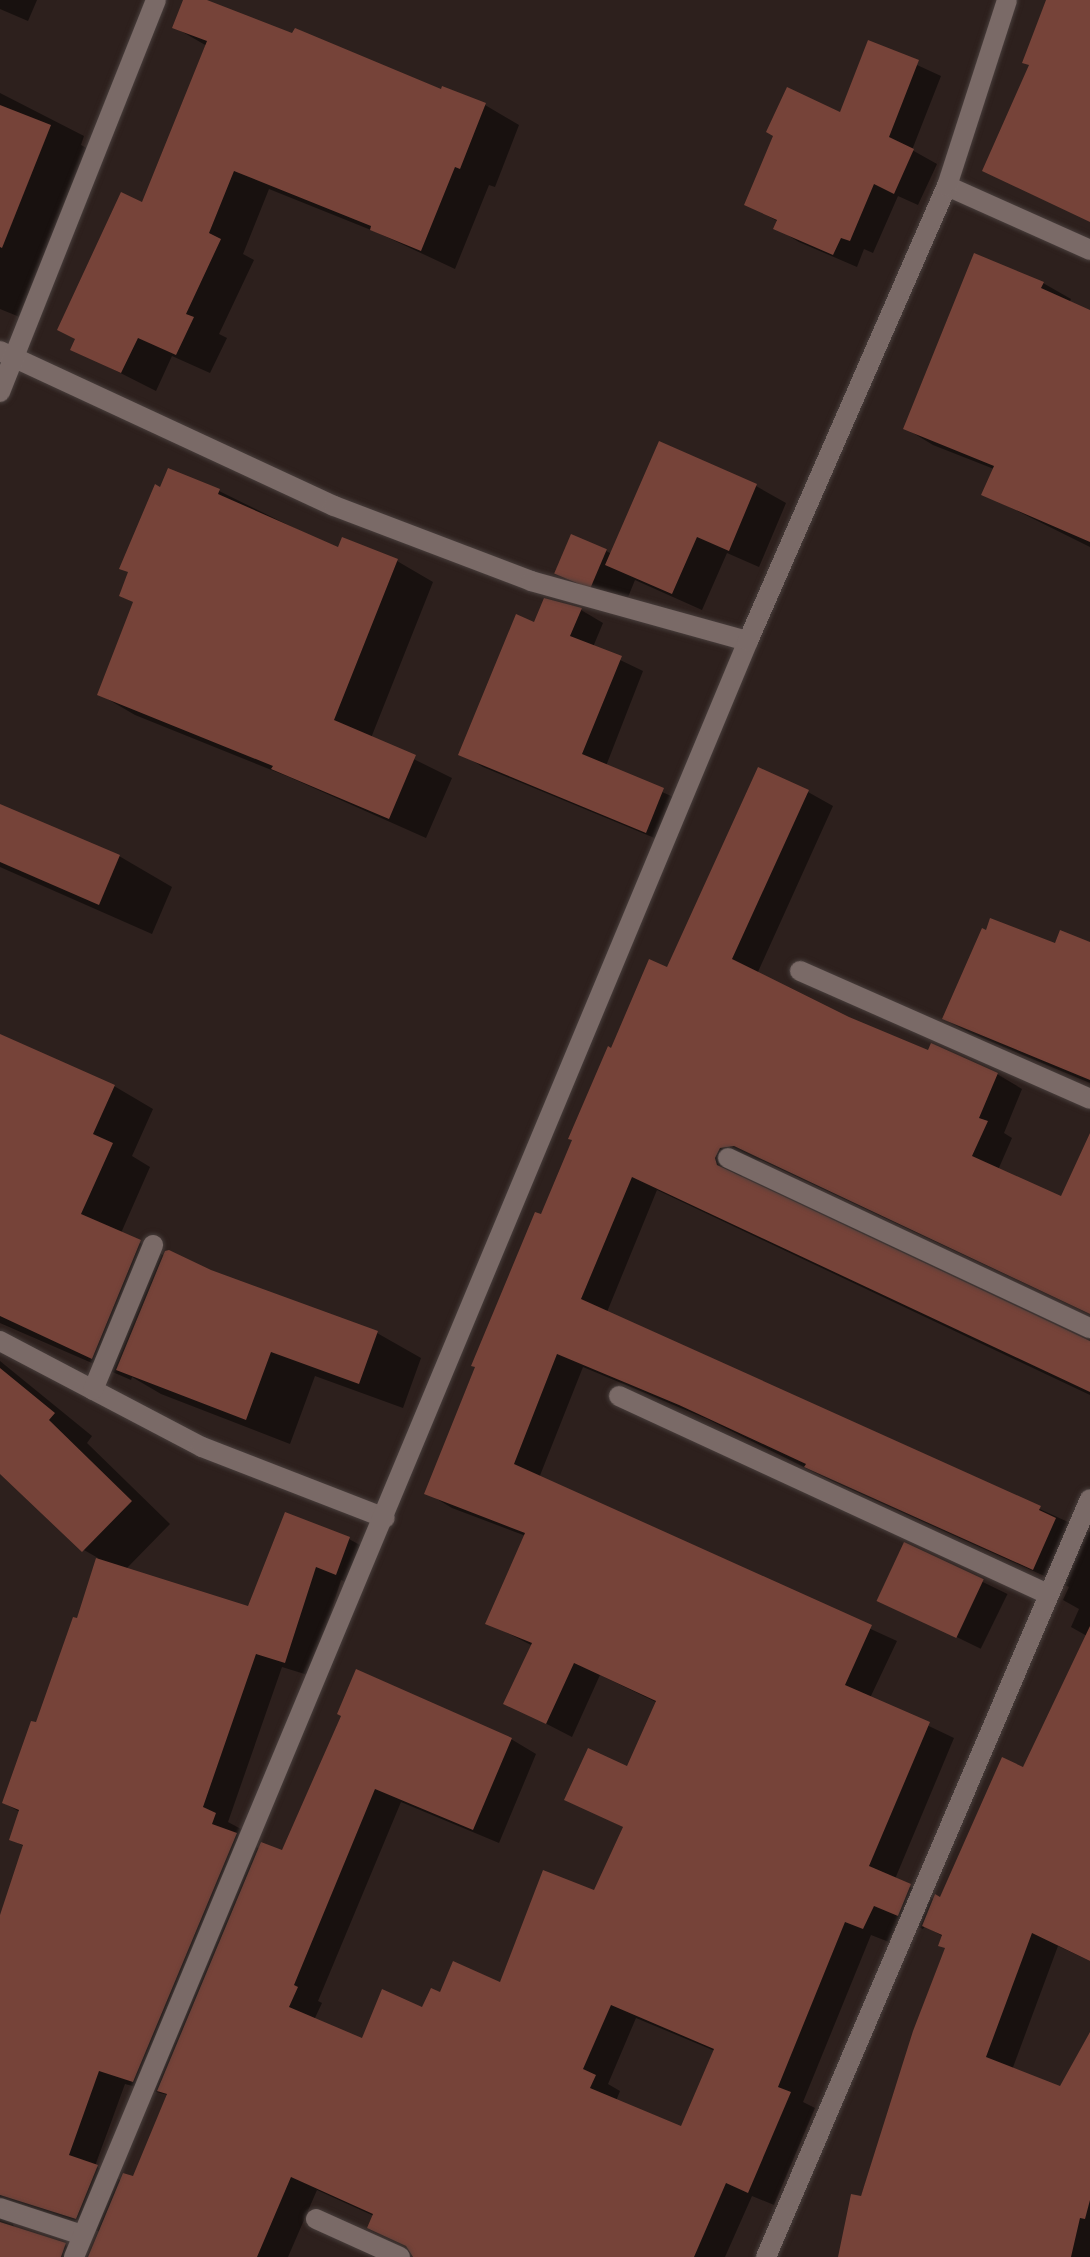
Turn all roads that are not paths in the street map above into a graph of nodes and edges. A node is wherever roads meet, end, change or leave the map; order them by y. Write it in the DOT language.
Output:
graph roads {
  1 [pos="156,0"];
  2 [pos="1007,0"];
  3 [pos="947,186"];
  4 [pos="1090,250"];
  5 [pos="7,354"];
  6 [pos="0,392"];
  7 [pos="748,641"];
  8 [pos="800,971"];
  9 [pos="1090,1099"];
  10 [pos="728,1158"];
  11 [pos="153,1245"];
  12 [pos="1090,1328"];
  13 [pos="0,1341"];
  14 [pos="93,1390"];
  15 [pos="619,1396"];
  16 [pos="1090,1499"];
  17 [pos="385,1518"];
  18 [pos="1048,1594"];
  19 [pos="0,2208"];
  20 [pos="316,2219"];
  21 [pos="82,2235"];
  22 [pos="74,2257"];
  23 [pos="400,2257"];
  24 [pos="766,2257"];
  1 -- 5 [label="street"];
  2 -- 3 [label="street"];
  3 -- 4 [label="street"];
  3 -- 7 [label="street"];
  5 -- 6 [label="street"];
  5 -- 7 [label="street"];
  7 -- 17 [label="street"];
  8 -- 9 [label="street"];
  10 -- 12 [label="street"];
  11 -- 14 [label="street"];
  13 -- 14 [label="street"];
  14 -- 17 [label="street"];
  15 -- 18 [label="street"];
  16 -- 18 [label="street"];
  17 -- 21 [label="street"];
  18 -- 24 [label="street"];
  19 -- 21 [label="street"];
  20 -- 23 [label="street"];
  21 -- 22 [label="street"];
}
